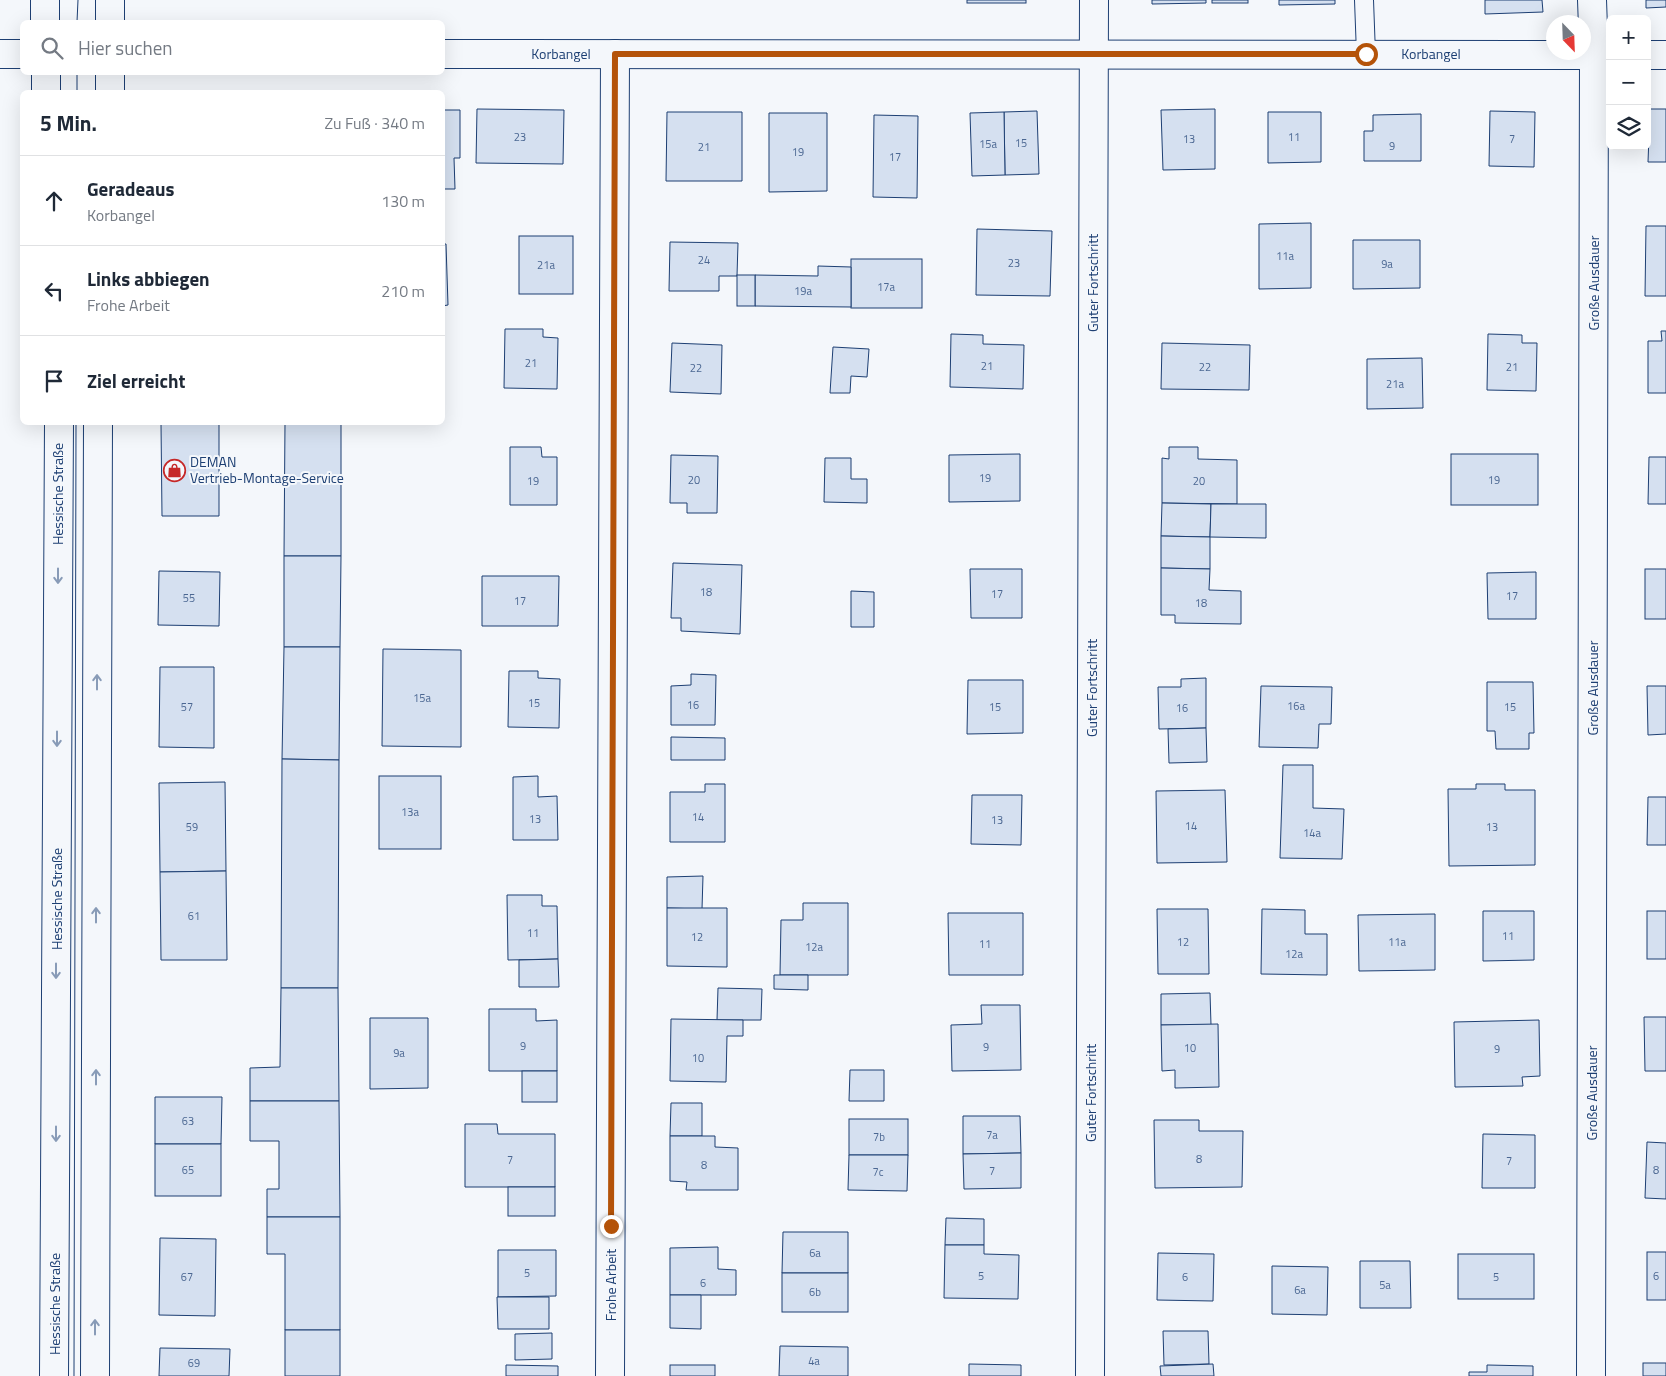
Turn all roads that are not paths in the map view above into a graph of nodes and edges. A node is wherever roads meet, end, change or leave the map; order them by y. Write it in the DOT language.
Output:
graph roads {
  1 [pos="45,0"];
  2 [pos="110,0"];
  3 [pos="1094,0"];
  4 [pos="1364,0"];
  5 [pos="1592,0"];
  6 [pos="45,20"];
  7 [pos="110,20"];
  8 [pos="0,54"];
  9 [pos="20,54"];
  10 [pos="445,54"];
  11 [pos="615,54"];
  12 [pos="1094,54"];
  13 [pos="1366,54"];
  14 [pos="1602,54"];
  15 [pos="1651,55"];
  16 [pos="1666,55"];
  17 [pos="46,75"];
  18 [pos="110,75"];
  19 [pos="46,90"];
  20 [pos="110,90"];
  21 [pos="59,425"];
  22 [pos="98,425"];
  23 [pos="54,1376"];
  24 [pos="95,1376"];
  25 [pos="610,1376"];
  26 [pos="1090,1376"];
  27 [pos="1591,1376"];
  1 -- 6 [label="street"];
  2 -- 7 [label="street"];
  3 -- 12 [label="street, Guter Fortschritt"];
  4 -- 13 [label="lane"];
  5 -- 14 [label="street, Große Ausdauer"];
  8 -- 9 [label="street"];
  10 -- 11 [label="street, Korbangel"];
  11 -- 12 [label="street, Korbangel"];
  11 -- 25 [label="street, Frohe Arbeit"];
  12 -- 13 [label="street, Korbangel"];
  12 -- 26 [label="street, Guter Fortschritt"];
  13 -- 14 [label="street, Korbangel"];
  14 -- 27 [label="street, Große Ausdauer"];
  15 -- 16 [label="street"];
  17 -- 19 [label="street"];
  18 -- 20 [label="street"];
  21 -- 23 [label="street, Hessische Straße, one-way"];
  24 -- 22 [label="street, one-way"];
}
